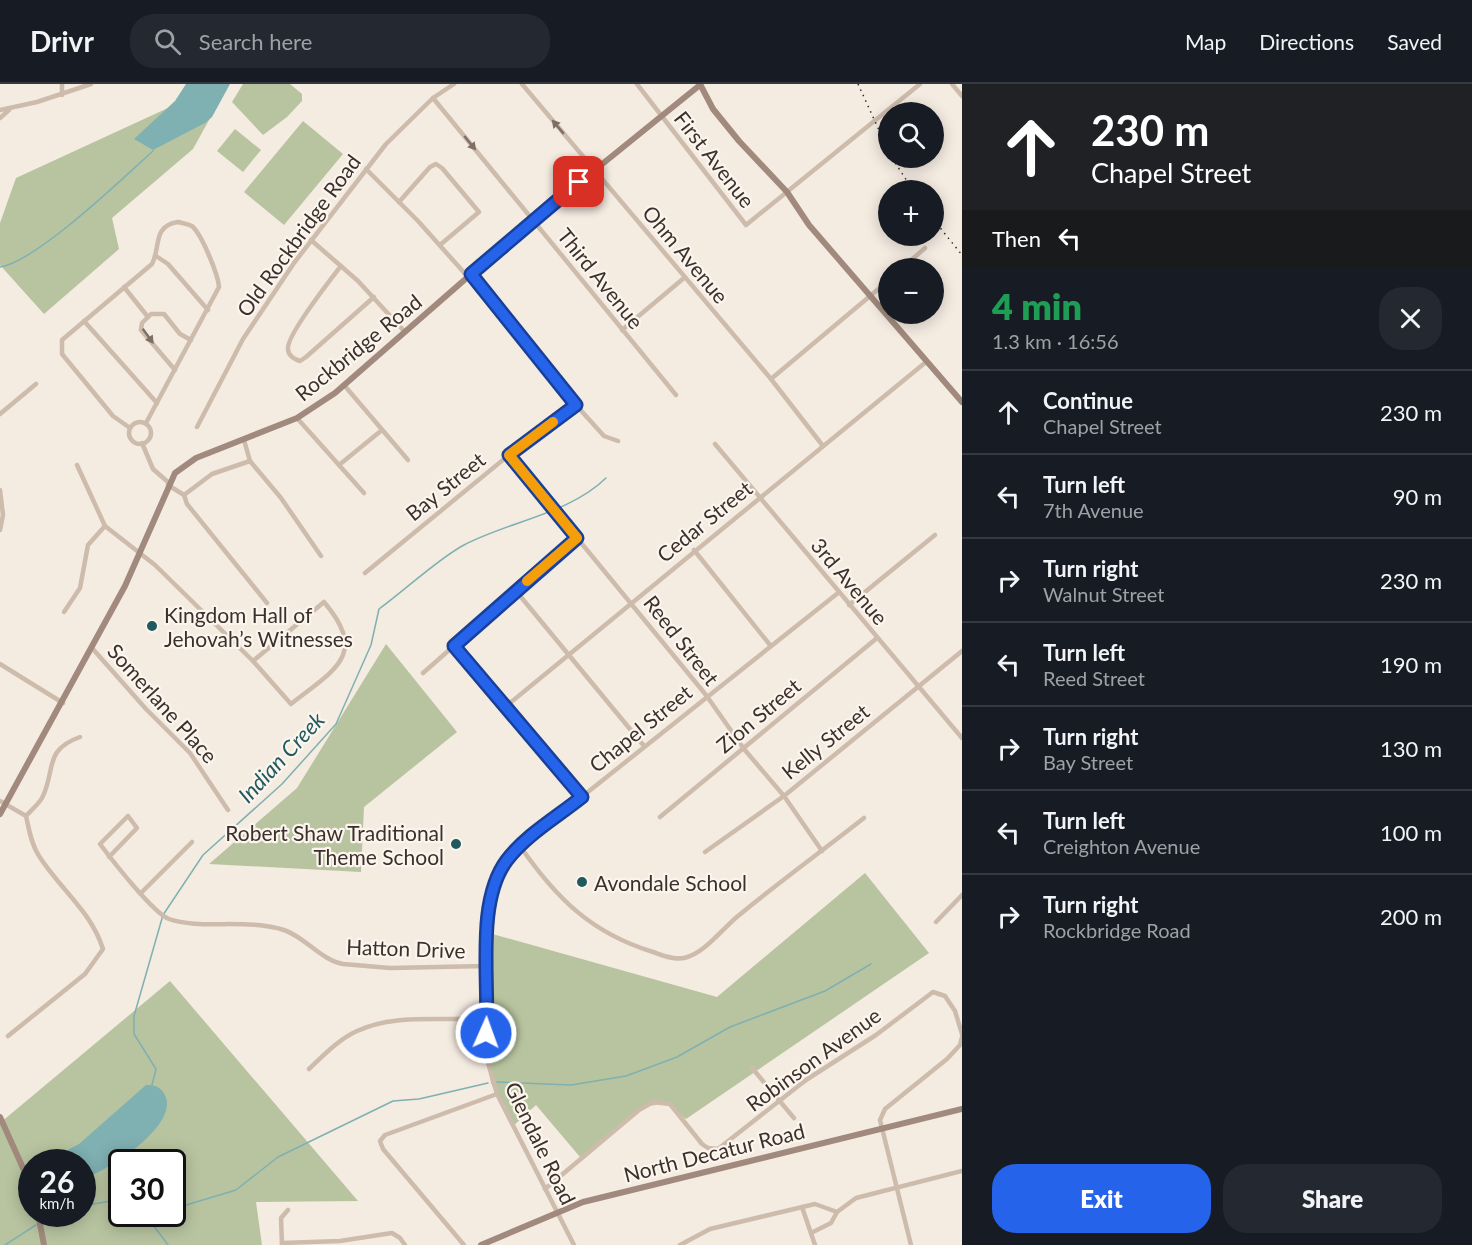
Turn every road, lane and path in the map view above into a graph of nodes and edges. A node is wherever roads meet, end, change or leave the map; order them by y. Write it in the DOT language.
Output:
graph roads {
  1 [pos="62,84"];
  2 [pos="90,84"];
  3 [pos="454,84"];
  4 [pos="522,84"];
  5 [pos="637,84"];
  6 [pos="700,84"];
  7 [pos="920,84"];
  8 [pos="952,84"];
  9 [pos="62,94"];
  10 [pos="962,96"];
  11 [pos="433,98"];
  12 [pos="0,110"];
  13 [pos="9,110"];
  14 [pos="660,115"];
  15 [pos="0,118"];
  16 [pos="366,169"];
  17 [pos="594,170"];
  18 [pos="787,192"];
  19 [pos="399,202"];
  20 [pos="533,220"];
  21 [pos="311,240"];
  22 [pos="440,245"];
  23 [pos="925,248"];
  24 [pos="156,256"];
  25 [pos="914,258"];
  26 [pos="341,266"];
  27 [pos="470,275"];
  28 [pos="684,278"];
  29 [pos="124,287"];
  30 [pos="878,290"];
  31 [pos="374,297"];
  32 [pos="870,297"];
  33 [pos="208,310"];
  34 [pos="148,317"];
  35 [pos="84,321"];
  36 [pos="622,330"];
  37 [pos="405,332"];
  38 [pos="191,340"];
  39 [pos="926,362"];
  40 [pos="175,370"];
  41 [pos="771,379"];
  42 [pos="36,384"];
  43 [pos="344,385"];
  44 [pos="676,395"];
  45 [pos="962,402"];
  46 [pos="157,403"];
  47 [pos="576,405"];
  48 [pos="0,414"];
  49 [pos="297,418"];
  50 [pos="146,423"];
  51 [pos="197,427"];
  52 [pos="130,428"];
  53 [pos="382,430"];
  54 [pos="244,441"];
  55 [pos="618,441"];
  56 [pos="142,443"];
  57 [pos="715,444"];
  58 [pos="823,446"];
  59 [pos="509,455"];
  60 [pos="250,460"];
  61 [pos="408,460"];
  62 [pos="77,465"];
  63 [pos="339,465"];
  64 [pos="168,484"];
  65 [pos="0,490"];
  66 [pos="364,493"];
  67 [pos="184,495"];
  68 [pos="759,498"];
  69 [pos="105,526"];
  70 [pos="0,530"];
  71 [pos="935,535"];
  72 [pos="577,538"];
  73 [pos="694,550"];
  74 [pos="140,554"];
  75 [pos="321,556"];
  76 [pos="364,573"];
  77 [pos="516,591"];
  78 [pos="838,593"];
  79 [pos="631,602"];
  80 [pos="267,603"];
  81 [pos="849,605"];
  82 [pos="64,612"];
  83 [pos="877,638"];
  84 [pos="770,645"];
  85 [pos="454,646"];
  86 [pos="92,648"];
  87 [pos="962,651"];
  88 [pos="568,654"];
  89 [pos="253,661"];
  90 [pos="0,664"];
  91 [pos="423,674"];
  92 [pos="919,687"];
  93 [pos="706,695"];
  94 [pos="63,703"];
  95 [pos="505,707"];
  96 [pos="80,737"];
  97 [pos="962,738"];
  98 [pos="644,746"];
  99 [pos="744,749"];
  100 [pos="784,796"];
  101 [pos="582,797"];
  102 [pos="3,802"];
  103 [pos="228,810"];
  104 [pos="0,814"];
  105 [pos="26,816"];
  106 [pos="660,817"];
  107 [pos="864,818"];
  108 [pos="192,842"];
  109 [pos="520,846"];
  110 [pos="822,851"];
  111 [pos="705,852"];
  112 [pos="109,857"];
  113 [pos="141,893"];
  114 [pos="962,896"];
  115 [pos="936,922"];
  116 [pos="486,966"];
  117 [pos="487,1017"];
  118 [pos="962,1035"];
  119 [pos="8,1036"];
  120 [pos="752,1068"];
  121 [pos="309,1069"];
  122 [pos="497,1094"];
  123 [pos="780,1101"];
  124 [pos="962,1109"];
  125 [pos="0,1117"];
  126 [pos="794,1118"];
  127 [pos="880,1129"];
  128 [pos="18,1157"];
  129 [pos="962,1171"];
  130 [pos="895,1187"];
  131 [pos="545,1189"];
  132 [pos="802,1207"];
  133 [pos="288,1210"];
  134 [pos="837,1212"];
  135 [pos="557,1213"];
  136 [pos="41,1227"];
  137 [pos="811,1233"];
  138 [pos="282,1244"];
  139 [pos="44,1245"];
  140 [pos="405,1245"];
  141 [pos="464,1245"];
  142 [pos="481,1245"];
  143 [pos="574,1245"];
  144 [pos="680,1245"];
  145 [pos="815,1245"];
  146 [pos="911,1245"];
  1 -- 9 [label="street"];
  2 -- 9 [label="street"];
  3 -- 11 [label="street, Old Rockbridge Road"];
  17 -- 4 [label="street, Ohm Avenue, one-way"];
  5 -- 14 [label="street, First Avenue"];
  6 -- 14 [label="street, Rockbridge Road"];
  6 -- 18 [label="street"];
  7 -- 18 [label="street"];
  8 -- 10 [label="street"];
  9 -- 13 [label="street"];
  11 -- 16 [label="street, Old Rockbridge Road"];
  11 -- 20 [label="street, Third Avenue, one-way"];
  12 -- 13 [label="street"];
  13 -- 15 [label="street"];
  14 -- 17 [label="street, Rockbridge Road"];
  14 -- 18 [label="street, First Avenue"];
  16 -- 19 [label="street"];
  16 -- 21 [label="street, Old Rockbridge Road"];
  17 -- 20 [label="street, Rockbridge Road"];
  17 -- 28 [label="street, Ohm Avenue"];
  18 -- 32 [label="street"];
  19 -- 22 [label="street"];
  19 -- 22 [label="street"];
  20 -- 27 [label="street, Rockbridge Road"];
  20 -- 36 [label="street, Third Avenue"];
  21 -- 26 [label="street"];
  21 -- 51 [label="street, Old Rockbridge Road"];
  22 -- 27 [label="street"];
  23 -- 25 [label="street"];
  24 -- 29 [label="street"];
  24 -- 33 [label="street"];
  24 -- 33 [label="street"];
  26 -- 31 [label="street"];
  26 -- 31 [label="street"];
  27 -- 37 [label="street, Rockbridge Road"];
  27 -- 47 [label="street"];
  28 -- 36 [label="street"];
  28 -- 41 [label="street, Ohm Avenue"];
  29 -- 34 [label="street"];
  29 -- 35 [label="street"];
  30 -- 32 [label="street"];
  31 -- 37 [label="street"];
  32 -- 39 [label="street"];
  32 -- 41 [label="street"];
  33 -- 38 [label="street"];
  34 -- 38 [label="street"];
  34 -- 40 [label="street, one-way"];
  35 -- 46 [label="street"];
  35 -- 52 [label="street"];
  36 -- 44 [label="street, Third Avenue"];
  37 -- 43 [label="street, Rockbridge Road"];
  38 -- 40 [label="street"];
  39 -- 45 [label="street"];
  39 -- 58 [label="street, Cedar Street"];
  40 -- 46 [label="street"];
  41 -- 58 [label="street, Ohm Avenue"];
  42 -- 48 [label="street"];
  43 -- 49 [label="street, Rockbridge Road"];
  43 -- 53 [label="street"];
  46 -- 50 [label="street"];
  47 -- 55 [label="street"];
  47 -- 59 [label="street, Bay Street"];
  49 -- 54 [label="street, Rockbridge Road"];
  49 -- 63 [label="street"];
  50 -- 52 [label="street"];
  50 -- 56 [label="street"];
  52 -- 56 [label="street"];
  53 -- 61 [label="street"];
  53 -- 63 [label="street"];
  54 -- 60 [label="street"];
  54 -- 64 [label="street, Rockbridge Road"];
  56 -- 64 [label="street"];
  57 -- 68 [label="street, 3rd Avenue"];
  58 -- 68 [label="street, Cedar Street"];
  59 -- 72 [label="street, Reed Street"];
  59 -- 76 [label="street, Bay Street"];
  60 -- 67 [label="street"];
  60 -- 75 [label="street"];
  62 -- 69 [label="street"];
  63 -- 66 [label="street"];
  64 -- 67 [label="street"];
  64 -- 74 [label="street, Rockbridge Road"];
  65 -- 70 [label="street"];
  67 -- 80 [label="street"];
  68 -- 73 [label="street, Cedar Street"];
  68 -- 78 [label="street, 3rd Avenue"];
  69 -- 74 [label="street"];
  69 -- 82 [label="street"];
  71 -- 81 [label="street"];
  72 -- 77 [label="street"];
  72 -- 79 [label="street, Reed Street"];
  73 -- 79 [label="street, Cedar Street"];
  73 -- 84 [label="street"];
  74 -- 86 [label="street, Rockbridge Road"];
  74 -- 89 [label="street"];
  77 -- 85 [label="street"];
  77 -- 88 [label="street"];
  78 -- 81 [label="street, 3rd Avenue"];
  78 -- 84 [label="street, Chapel Street"];
  79 -- 88 [label="street, Cedar Street"];
  79 -- 93 [label="street, Reed Street"];
  81 -- 83 [label="street, 3rd Avenue"];
  83 -- 92 [label="street, 3rd Avenue"];
  83 -- 99 [label="street, Zion Street"];
  84 -- 93 [label="street, Chapel Street"];
  85 -- 91 [label="street"];
  85 -- 95 [label="street"];
  86 -- 94 [label="street, Rockbridge Road"];
  86 -- 103 [label="street, Somerlane Place"];
  87 -- 92 [label="street, Kelly Street"];
  88 -- 95 [label="street, Cedar Street"];
  88 -- 98 [label="street"];
  89 -- 89 [label="street"];
  90 -- 94 [label="street"];
  92 -- 97 [label="street, 3rd Avenue"];
  92 -- 100 [label="street, Kelly Street"];
  93 -- 98 [label="street, Chapel Street"];
  93 -- 99 [label="street, Reed Street"];
  94 -- 102 [label="street, Rockbridge Road"];
  95 -- 101 [label="street"];
  96 -- 105 [label="street"];
  98 -- 101 [label="street, Chapel Street"];
  99 -- 100 [label="street, Reed Street"];
  99 -- 106 [label="street, Zion Street"];
  100 -- 110 [label="street, Reed Street"];
  100 -- 111 [label="street, Kelly Street"];
  101 -- 109 [label="street, Chapel Street"];
  102 -- 104 [label="street, Rockbridge Road"];
  102 -- 105 [label="street"];
  105 -- 119 [label="street"];
  107 -- 110 [label="street"];
  108 -- 113 [label="street"];
  109 -- 110 [label="street"];
  109 -- 116 [label="street, Glendale Road"];
  112 -- 112 [label="street"];
  112 -- 113 [label="street, Hatton Drive"];
  113 -- 116 [label="street, Hatton Drive"];
  114 -- 115 [label="street"];
  116 -- 117 [label="street, Glendale Road"];
  117 -- 121 [label="street"];
  117 -- 122 [label="street, Glendale Road"];
  118 -- 123 [label="street, Robinson Avenue"];
  118 -- 127 [label="street"];
  120 -- 123 [label="street"];
  122 -- 131 [label="street, Glendale Road"];
  122 -- 141 [label="street"];
  123 -- 126 [label="street"];
  123 -- 131 [label="street, Robinson Avenue"];
  124 -- 127 [label="street, North Decatur Road"];
  125 -- 128 [label="street"];
  127 -- 130 [label="street"];
  127 -- 135 [label="street, North Decatur Road"];
  129 -- 130 [label="street"];
  130 -- 134 [label="street"];
  130 -- 146 [label="street"];
  131 -- 135 [label="street, Glendale Road"];
  132 -- 134 [label="street"];
  132 -- 137 [label="street"];
  132 -- 144 [label="street"];
  133 -- 138 [label="street"];
  134 -- 137 [label="street"];
  135 -- 142 [label="street, North Decatur Road"];
  135 -- 143 [label="street, Glendale Road"];
  136 -- 139 [label="street"];
  137 -- 145 [label="street"];
  138 -- 140 [label="street"];
}
